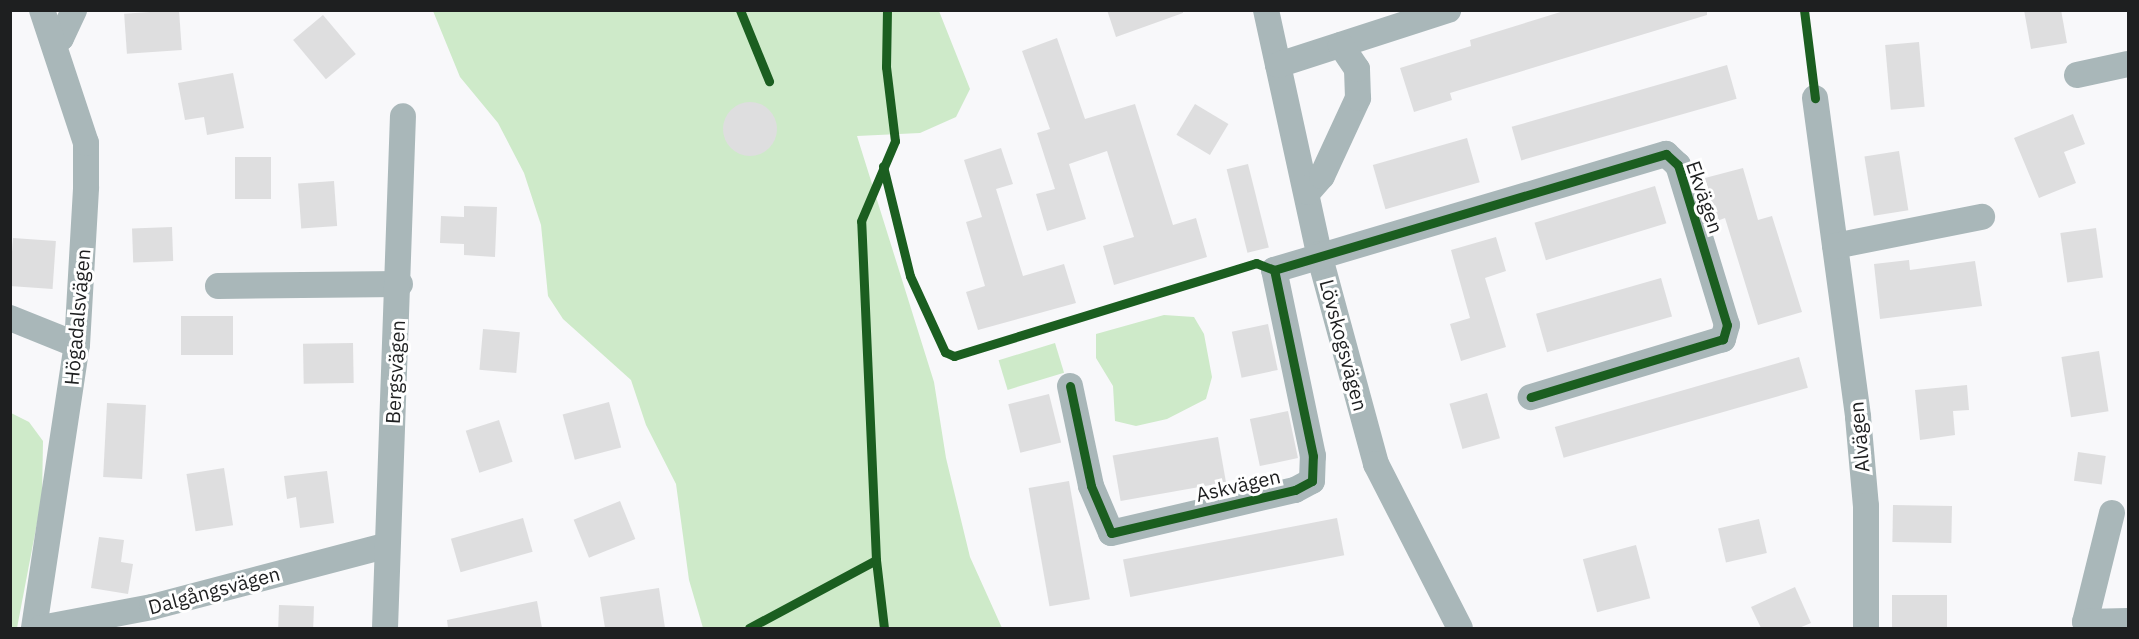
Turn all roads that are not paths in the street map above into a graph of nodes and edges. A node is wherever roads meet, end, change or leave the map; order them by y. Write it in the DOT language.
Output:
graph roads {
  1 [pos="42,10"];
  2 [pos="74,10"];
  3 [pos="1266,10"];
  4 [pos="1448,10"];
  5 [pos="54,42"];
  6 [pos="1341,45"];
  7 [pos="2128,64"];
  8 [pos="1278,65"];
  9 [pos="2077,75"];
  10 [pos="1815,98"];
  11 [pos="403,116"];
  12 [pos="1308,192"];
  13 [pos="1982,218"];
  14 [pos="1835,246"];
  15 [pos="1319,254"];
  16 [pos="400,284"];
  17 [pos="218,286"];
  18 [pos="10,318"];
  19 [pos="77,345"];
  20 [pos="1070,386"];
  21 [pos="1531,398"];
  22 [pos="2112,513"];
  23 [pos="385,546"];
  24 [pos="152,618"];
  25 [pos="2128,621"];
  26 [pos="34,628"];
  27 [pos="41,628"];
  28 [pos="385,628"];
  29 [pos="1460,628"];
  30 [pos="1866,628"];
  1 -- 5 [label="street, Högadalsvägen"];
  2 -- 5 [label="street"];
  3 -- 8 [label="street, Lövskogsvägen"];
  4 -- 6 [label="street"];
  5 -- 19 [label="street, Högadalsvägen"];
  6 -- 8 [label="street"];
  6 -- 12 [label="street"];
  7 -- 9 [label="street"];
  8 -- 12 [label="street, Lövskogsvägen"];
  10 -- 14 [label="street, Alvägen"];
  11 -- 16 [label="street, Bergsvägen"];
  12 -- 15 [label="street, Lövskogsvägen"];
  13 -- 14 [label="street"];
  14 -- 30 [label="street, Alvägen"];
  15 -- 20 [label="street, Askvägen"];
  15 -- 21 [label="street, Ekvägen"];
  15 -- 29 [label="street, Lövskogsvägen"];
  16 -- 17 [label="street"];
  16 -- 23 [label="street, Bergsvägen"];
  18 -- 19 [label="street"];
  19 -- 26 [label="street, Högadalsvägen"];
  22 -- 25 [label="street"];
  23 -- 24 [label="street, Dalgångsvägen"];
  23 -- 28 [label="street, Bergsvägen"];
  24 -- 27 [label="street, Dalgångsvägen"];
}
